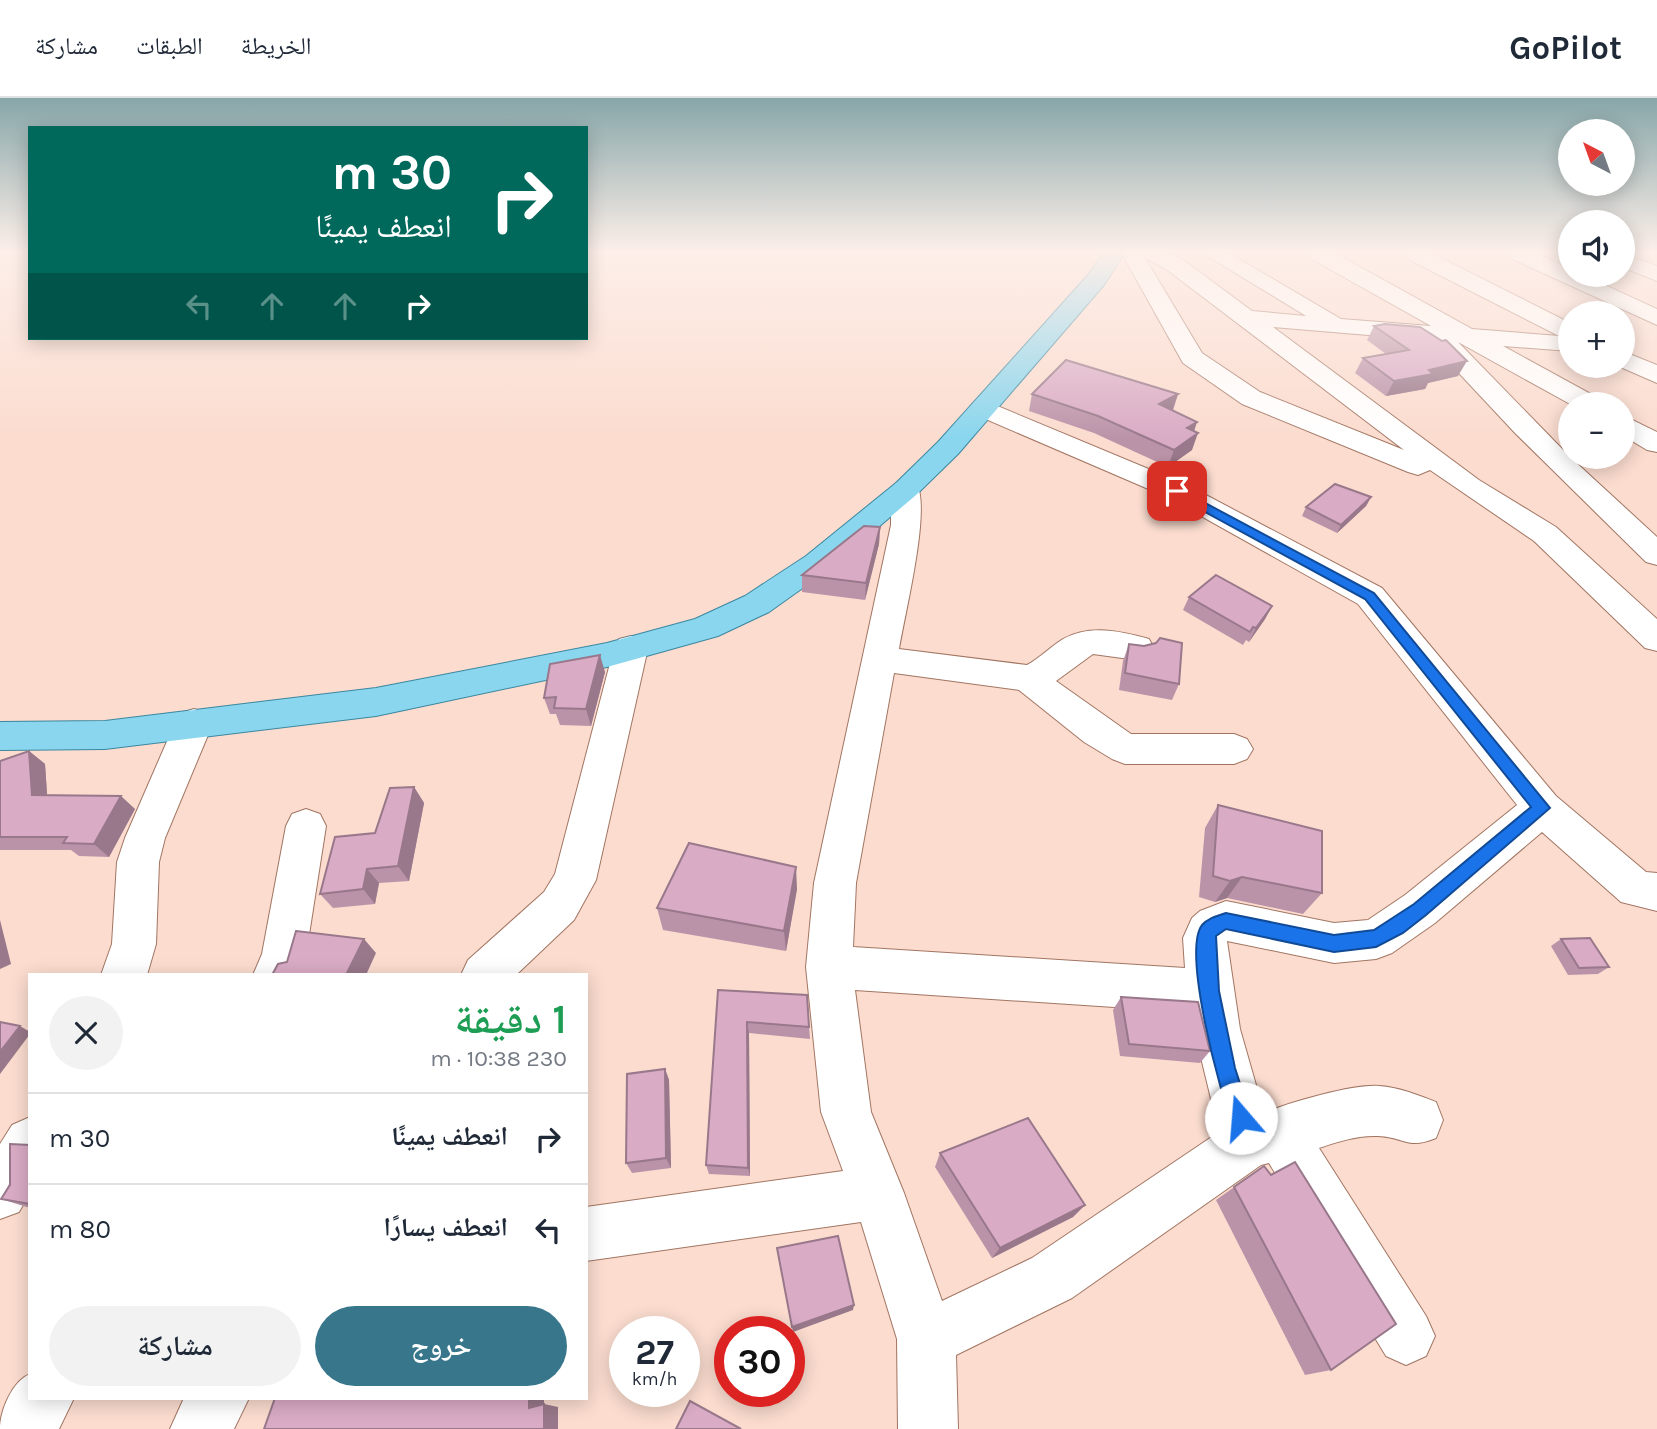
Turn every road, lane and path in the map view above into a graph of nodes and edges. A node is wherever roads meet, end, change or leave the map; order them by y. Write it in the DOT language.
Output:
graph roads {
  1 [pos="1066,314"];
  2 [pos="1167,314"];
  3 [pos="1240,314"];
  4 [pos="1320,314"];
  5 [pos="1427,314"];
  6 [pos="1535,314"];
  7 [pos="1245,318"];
  8 [pos="1558,326"];
  9 [pos="1343,327"];
  10 [pos="1657,329"];
  11 [pos="1436,334"];
  12 [pos="1466,336"];
  13 [pos="1635,336"];
  14 [pos="1558,343"];
  15 [pos="1635,364"];
  16 [pos="1657,375"];
  17 [pos="1567,392"];
  18 [pos="983,408"];
  19 [pos="1635,423"];
  20 [pos="1657,444"];
  21 [pos="1469,486"];
  22 [pos="906,489"];
  23 [pos="1657,555"];
  24 [pos="1657,639"];
  25 [pos="631,648"];
  26 [pos="1137,649"];
  27 [pos="881,659"];
  28 [pos="1028,678"];
  29 [pos="194,723"];
  30 [pos="0,736"];
  31 [pos="1234,749"];
  32 [pos="1542,808"];
  33 [pos="306,826"];
  34 [pos="1657,892"];
  35 [pos="829,967"];
  36 [pos="125,973"];
  37 [pos="277,973"];
  38 [pos="486,973"];
  39 [pos="1209,991"];
  40 [pos="1418,1119"];
  41 [pos="1264,1137"];
  42 [pos="28,1146"];
  43 [pos="0,1193"];
  44 [pos="878,1193"];
  45 [pos="588,1234"];
  46 [pos="1406,1336"];
  47 [pos="926,1339"];
  48 [pos="43,1400"];
  49 [pos="218,1400"];
  50 [pos="25,1429"];
  51 [pos="200,1429"];
  52 [pos="928,1429"];
  1 -- 18 [label="main road"];
  2 -- 21 [label="street"];
  3 -- 7 [label="street"];
  4 -- 9 [label="street"];
  5 -- 12 [label="street"];
  6 -- 8 [label="street"];
  7 -- 9 [label="street"];
  7 -- 21 [label="street"];
  9 -- 11 [label="street"];
  10 -- 13 [label="street"];
  11 -- 12 [label="street"];
  11 -- 23 [label="street"];
  12 -- 14 [label="street"];
  12 -- 17 [label="street"];
  15 -- 16 [label="street"];
  18 -- 22 [label="main road"];
  18 -- 32 [label="street"];
  19 -- 20 [label="street"];
  21 -- 24 [label="street"];
  22 -- 25 [label="main road"];
  22 -- 27 [label="street"];
  25 -- 29 [label="main road"];
  25 -- 38 [label="street"];
  26 -- 28 [label="street"];
  27 -- 28 [label="street"];
  27 -- 35 [label="street"];
  28 -- 31 [label="street"];
  29 -- 30 [label="main road"];
  29 -- 36 [label="street"];
  32 -- 34 [label="street"];
  32 -- 39 [label="street"];
  33 -- 37 [label="street"];
  35 -- 39 [label="street"];
  35 -- 44 [label="street"];
  39 -- 41 [label="street"];
  40 -- 41 [label="street"];
  41 -- 46 [label="street"];
  41 -- 47 [label="street"];
  42 -- 43 [label="street"];
  44 -- 45 [label="street"];
  44 -- 47 [label="street"];
  47 -- 52 [label="street"];
  48 -- 50 [label="street"];
  49 -- 51 [label="street"];
}
